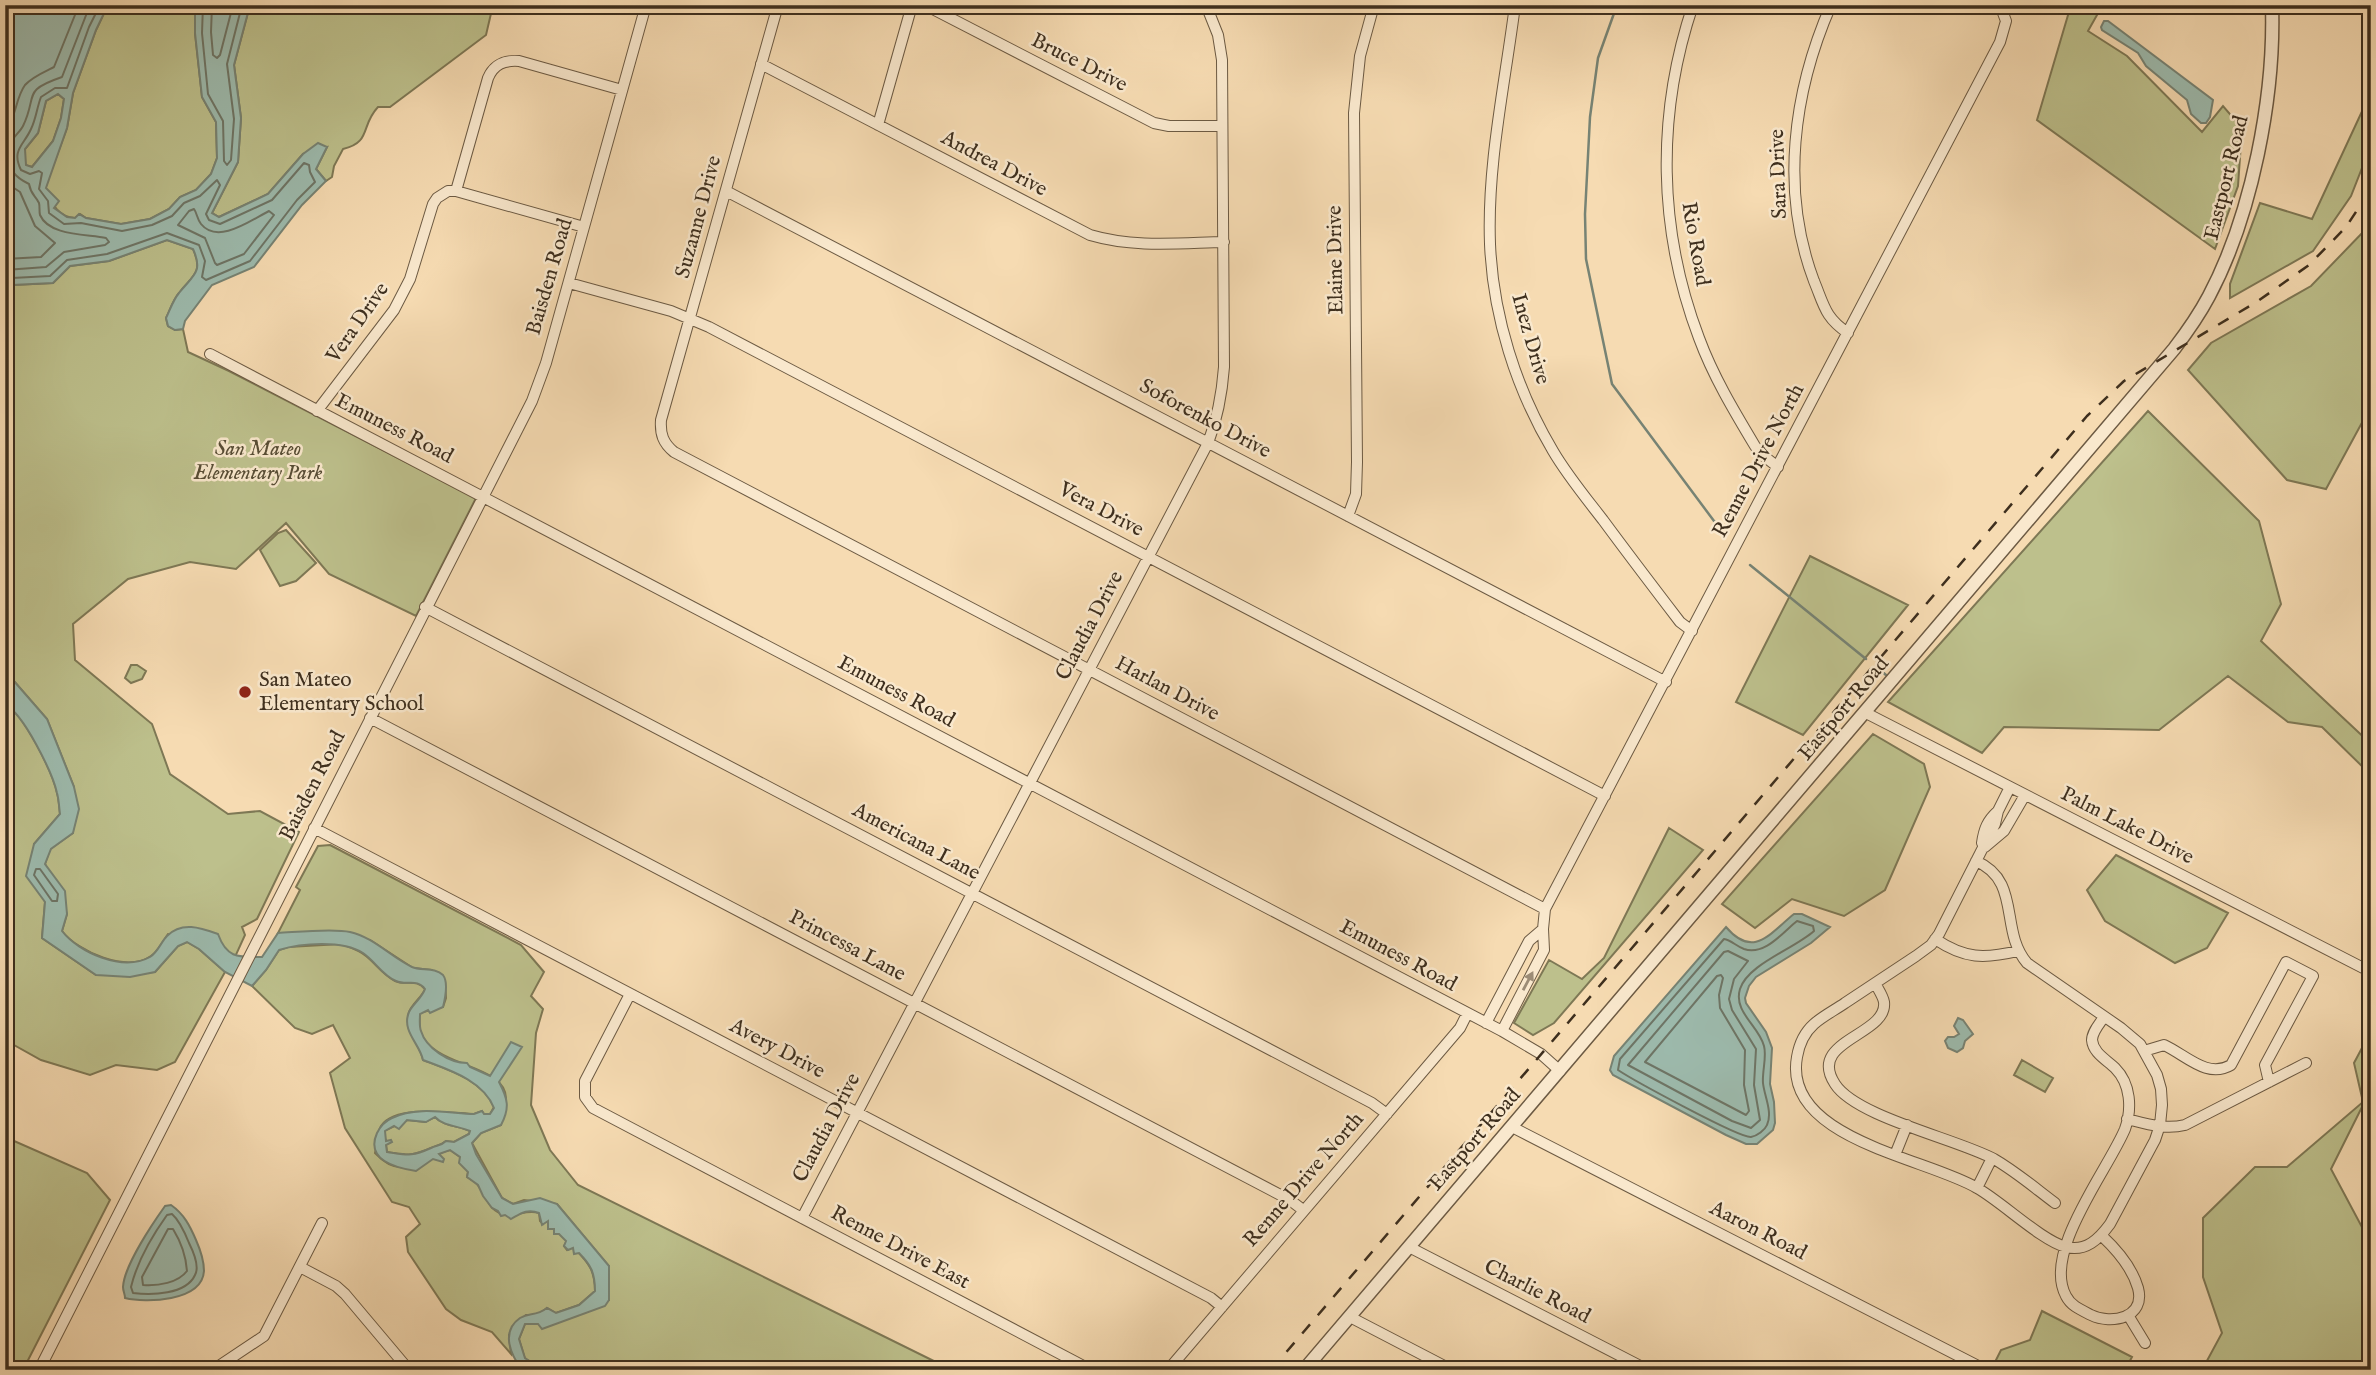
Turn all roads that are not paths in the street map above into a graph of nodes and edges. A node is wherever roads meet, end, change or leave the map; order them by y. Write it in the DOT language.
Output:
graph roads {
  1 [pos="646,5"];
  2 [pos="778,5"];
  3 [pos="912,5"];
  4 [pos="925,5"];
  5 [pos="1374,5"];
  6 [pos="1515,5"];
  7 [pos="1693,5"];
  8 [pos="1831,5"];
  9 [pos="2272,5"];
  10 [pos="1206,6"];
  11 [pos="2002,8"];
  12 [pos="761,64"];
  13 [pos="622,90"];
  14 [pos="878,125"];
  15 [pos="1222,126"];
  16 [pos="456,191"];
  17 [pos="726,191"];
  18 [pos="584,227"];
  19 [pos="1224,242"];
  20 [pos="569,283"];
  21 [pos="691,318"];
  22 [pos="1848,333"];
  23 [pos="210,354"];
  24 [pos="317,411"];
  25 [pos="662,439"];
  26 [pos="1208,443"];
  27 [pos="1778,467"];
  28 [pos="482,497"];
  29 [pos="1348,516"];
  30 [pos="1148,557"];
  31 [pos="425,607"];
  32 [pos="1692,631"];
  33 [pos="1089,670"];
  34 [pos="1666,682"];
  35 [pos="1866,713"];
  36 [pos="370,718"];
  37 [pos="1030,784"];
  38 [pos="2010,787"];
  39 [pos="2025,795"];
  40 [pos="1605,796"];
  41 [pos="314,828"];
  42 [pos="1982,850"];
  43 [pos="1976,861"];
  44 [pos="972,893"];
  45 [pos="1545,909"];
  46 [pos="1543,929"];
  47 [pos="1935,939"];
  48 [pos="2018,951"];
  49 [pos="2371,972"];
  50 [pos="1875,983"];
  51 [pos="630,994"];
  52 [pos="914,1003"];
  53 [pos="1468,1014"];
  54 [pos="2104,1017"];
  55 [pos="1486,1023"];
  56 [pos="1502,1031"];
  57 [pos="2144,1051"];
  58 [pos="2306,1063"];
  59 [pos="1560,1071"];
  60 [pos="2269,1082"];
  61 [pos="857,1112"];
  62 [pos="1387,1114"];
  63 [pos="2127,1119"];
  64 [pos="1907,1125"];
  65 [pos="1512,1127"];
  66 [pos="2159,1127"];
  67 [pos="1895,1155"];
  68 [pos="1992,1158"];
  69 [pos="1978,1188"];
  70 [pos="2055,1203"];
  71 [pos="1303,1210"];
  72 [pos="802,1218"];
  73 [pos="322,1223"];
  74 [pos="2102,1236"];
  75 [pos="1409,1247"];
  76 [pos="2066,1247"];
  77 [pos="300,1267"];
  78 [pos="1222,1307"];
  79 [pos="2128,1315"];
  80 [pos="1350,1317"];
  81 [pos="2145,1343"];
  82 [pos="39,1370"];
  83 [pos="213,1370"];
  84 [pos="408,1370"];
  85 [pos="1091,1370"];
  86 [pos="1168,1370"];
  87 [pos="1304,1370"];
  88 [pos="1452,1370"];
  89 [pos="1648,1370"];
  90 [pos="1986,1370"];
  1 -- 13 [label="street, Baisden Road"];
  2 -- 12 [label="street, Suzanne Drive"];
  3 -- 14 [label="street"];
  4 -- 15 [label="street, Bruce Drive"];
  5 -- 29 [label="street, Elaine Drive"];
  6 -- 32 [label="street, Inez Drive"];
  7 -- 27 [label="street, Rio Road"];
  8 -- 22 [label="street, Sara Drive"];
  9 -- 35 [label="street, Eastport Road"];
  10 -- 15 [label="street, Claudia Drive"];
  11 -- 22 [label="street, Renne Drive North"];
  12 -- 14 [label="street, Andrea Drive"];
  12 -- 17 [label="street, Suzanne Drive"];
  13 -- 16 [label="street"];
  13 -- 18 [label="street, Baisden Road"];
  14 -- 19 [label="street, Andrea Drive"];
  15 -- 19 [label="street, Claudia Drive"];
  16 -- 18 [label="street"];
  16 -- 24 [label="street, Vera Drive"];
  17 -- 21 [label="street, Suzanne Drive"];
  17 -- 26 [label="street, Soforenko Drive"];
  18 -- 20 [label="street, Baisden Road"];
  19 -- 26 [label="street, Claudia Drive"];
  20 -- 21 [label="street, Vera Drive"];
  20 -- 28 [label="street, Baisden Road"];
  21 -- 25 [label="street, Suzanne Drive"];
  21 -- 30 [label="street, Vera Drive"];
  22 -- 27 [label="street, Renne Drive North"];
  23 -- 24 [label="street, Emuness Road"];
  24 -- 28 [label="street, Emuness Road"];
  25 -- 33 [label="street, Harlan Drive"];
  26 -- 29 [label="street, Soforenko Drive"];
  26 -- 30 [label="street, Claudia Drive"];
  27 -- 32 [label="street, Renne Drive North"];
  28 -- 31 [label="street, Baisden Road"];
  28 -- 37 [label="street, Emuness Road"];
  29 -- 34 [label="street, Soforenko Drive"];
  30 -- 33 [label="street, Claudia Drive"];
  30 -- 40 [label="street, Vera Drive"];
  31 -- 36 [label="street, Baisden Road"];
  31 -- 44 [label="street, Americana Lane"];
  32 -- 34 [label="street, Renne Drive North"];
  33 -- 37 [label="street, Claudia Drive"];
  33 -- 45 [label="street, Harlan Drive"];
  34 -- 40 [label="street, Renne Drive North"];
  35 -- 38 [label="street, Palm Lake Drive"];
  35 -- 59 [label="street, Eastport Road"];
  36 -- 41 [label="street, Baisden Road"];
  36 -- 52 [label="street, Princessa Lane"];
  37 -- 44 [label="street, Claudia Drive"];
  37 -- 53 [label="street, Emuness Road"];
  38 -- 39 [label="street, Palm Lake Drive"];
  38 -- 42 [label="street"];
  39 -- 42 [label="street"];
  39 -- 49 [label="street, Palm Lake Drive"];
  40 -- 45 [label="street, Renne Drive North"];
  41 -- 51 [label="street, Avery Drive"];
  41 -- 82 [label="street, Baisden Road"];
  42 -- 43 [label="street"];
  43 -- 47 [label="street"];
  43 -- 48 [label="street"];
  44 -- 52 [label="street, Claudia Drive"];
  44 -- 62 [label="street, Americana Lane"];
  45 -- 46 [label="street, Renne Drive North"];
  46 -- 55 [label="street"];
  56 -- 46 [label="street, Renne Drive North, one-way"];
  47 -- 48 [label="street"];
  47 -- 50 [label="street"];
  48 -- 54 [label="street"];
  50 -- 64 [label="street"];
  50 -- 67 [label="street"];
  51 -- 61 [label="street, Avery Drive"];
  51 -- 72 [label="street, Renne Drive East"];
  52 -- 61 [label="street, Claudia Drive"];
  52 -- 71 [label="street, Princessa Lane"];
  53 -- 55 [label="street, Emuness Road"];
  53 -- 62 [label="street, Renne Drive North"];
  54 -- 57 [label="street"];
  54 -- 63 [label="street"];
  55 -- 56 [label="street, Emuness Road"];
  56 -- 59 [label="street, Emuness Road"];
  57 -- 60 [label="street"];
  57 -- 66 [label="street"];
  58 -- 60 [label="street"];
  59 -- 65 [label="street, Eastport Road"];
  60 -- 66 [label="street"];
  61 -- 72 [label="street, Claudia Drive"];
  61 -- 78 [label="street, Avery Drive"];
  62 -- 71 [label="street, Renne Drive North"];
  63 -- 66 [label="street"];
  63 -- 76 [label="street"];
  64 -- 67 [label="street"];
  64 -- 68 [label="street"];
  65 -- 75 [label="street, Eastport Road"];
  65 -- 90 [label="street, Aaron Road"];
  66 -- 74 [label="street"];
  67 -- 69 [label="street"];
  68 -- 69 [label="street"];
  68 -- 70 [label="street"];
  69 -- 76 [label="street"];
  71 -- 78 [label="street, Renne Drive North"];
  72 -- 85 [label="street, Renne Drive East"];
  73 -- 77 [label="street"];
  74 -- 76 [label="street"];
  74 -- 79 [label="street"];
  75 -- 80 [label="street, Eastport Road"];
  75 -- 89 [label="street, Charlie Road"];
  76 -- 79 [label="street"];
  77 -- 83 [label="street"];
  77 -- 84 [label="street"];
  78 -- 86 [label="street, Renne Drive North"];
  79 -- 81 [label="street"];
  80 -- 87 [label="street, Eastport Road"];
  80 -- 88 [label="street"];
}
